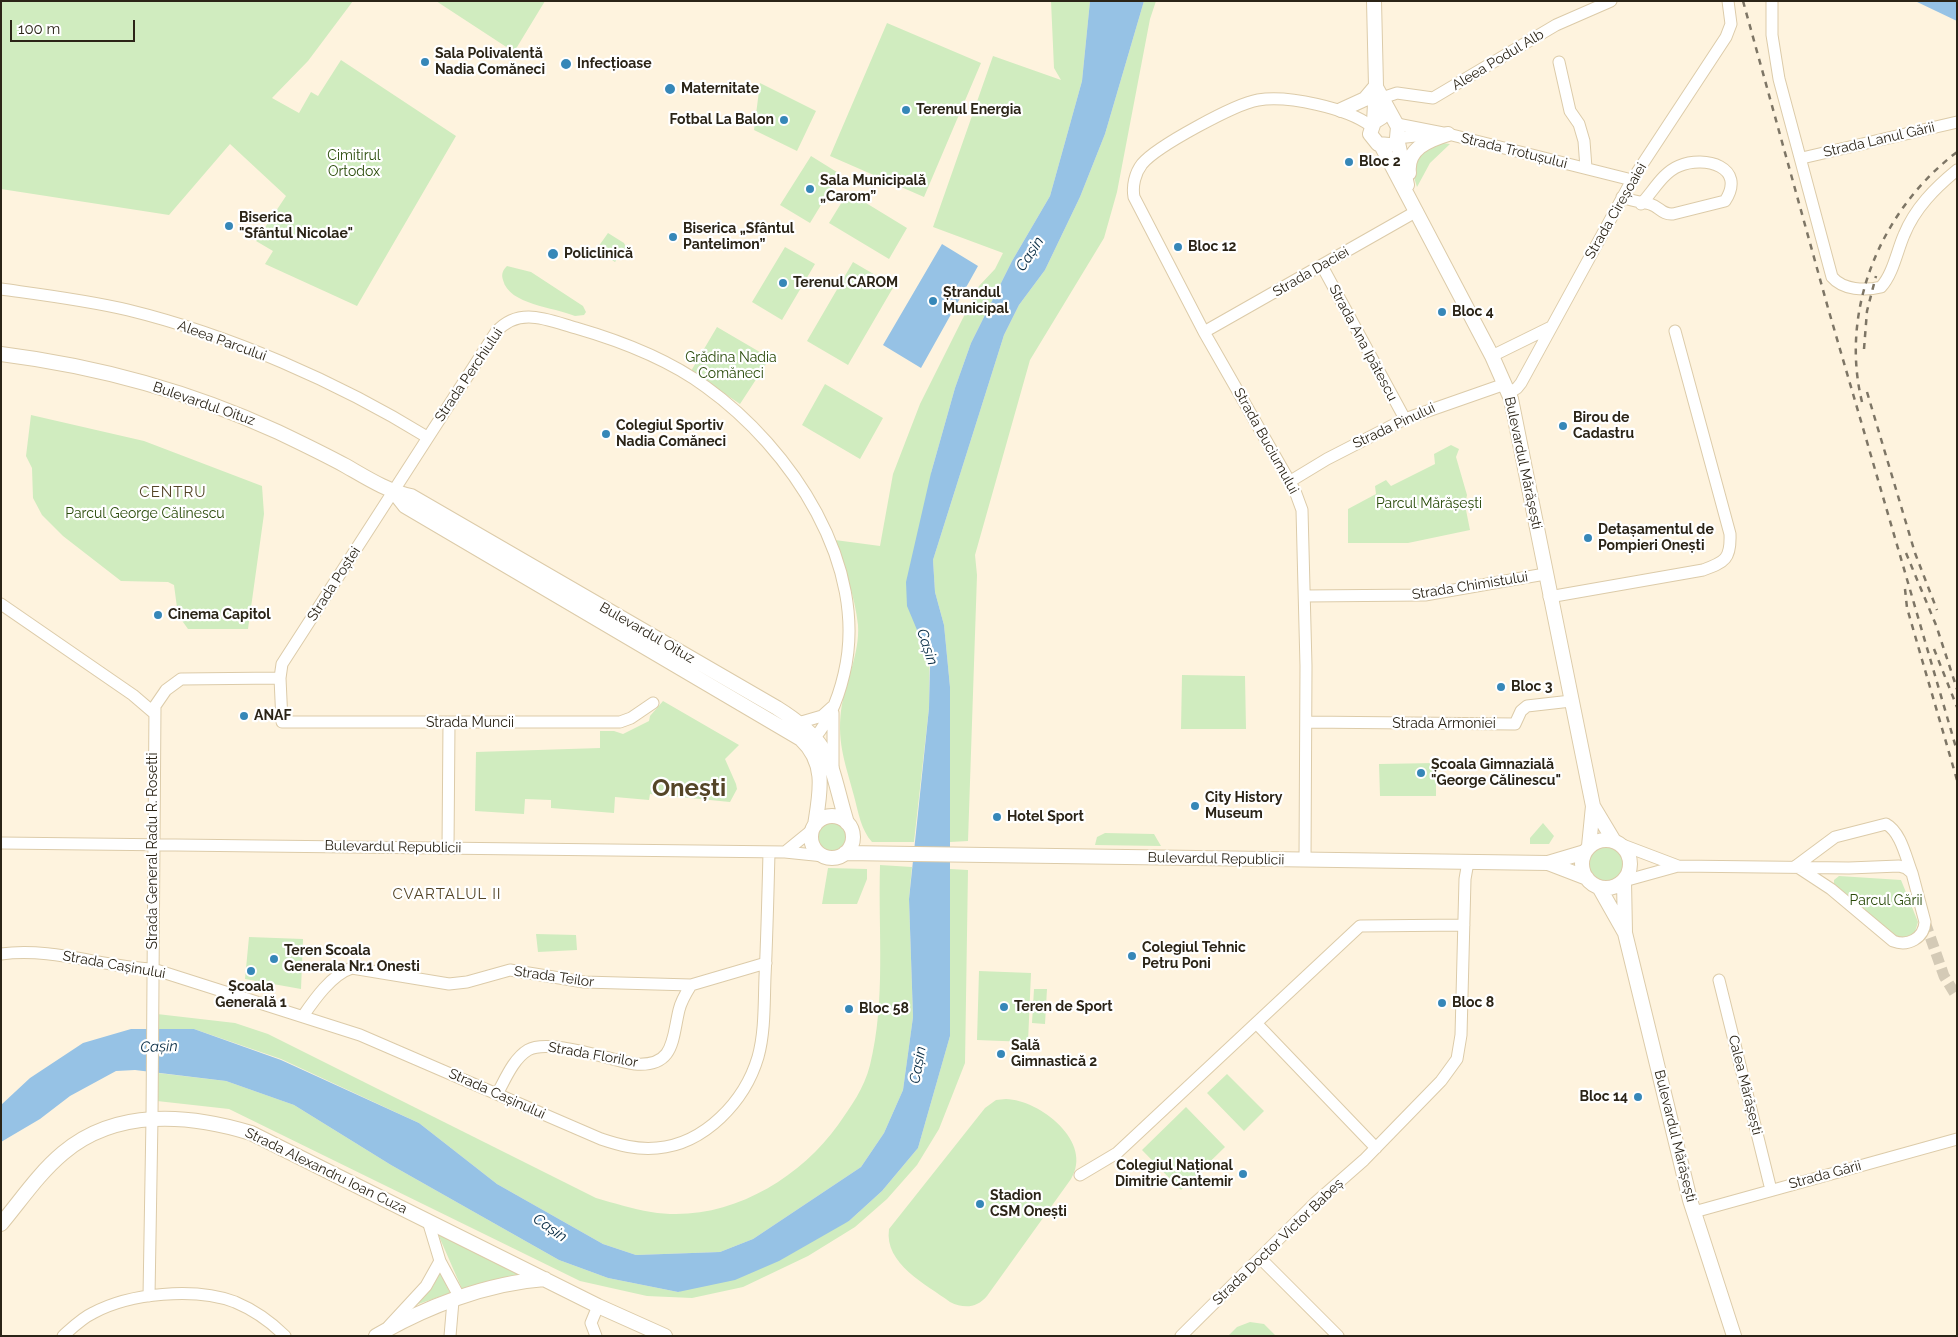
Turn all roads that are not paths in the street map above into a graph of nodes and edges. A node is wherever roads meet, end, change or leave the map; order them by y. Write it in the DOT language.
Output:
graph roads {
  1 [pos="1374,1"];
  2 [pos="1611,1"];
  3 [pos="1728,1"];
  4 [pos="1772,1"];
  5 [pos="1559,62"];
  6 [pos="1379,92"];
  7 [pos="1341,110"];
  8 [pos="1396,122"];
  9 [pos="1957,122"];
  10 [pos="1372,124"];
  11 [pos="1443,134"];
  12 [pos="1397,138"];
  13 [pos="1381,145"];
  14 [pos="1802,158"];
  15 [pos="1586,168"];
  16 [pos="1957,170"];
  17 [pos="1632,180"];
  18 [pos="1622,197"];
  19 [pos="1413,204"];
  20 [pos="1641,204"];
  21 [pos="1322,266"];
  22 [pos="1,289"];
  23 [pos="1551,327"];
  24 [pos="1675,331"];
  25 [pos="1204,332"];
  26 [pos="1,354"];
  27 [pos="1492,356"];
  28 [pos="1507,389"];
  29 [pos="1405,420"];
  30 [pos="427,436"];
  31 [pos="1290,482"];
  32 [pos="394,492"];
  33 [pos="1545,574"];
  34 [pos="1306,596"];
  35 [pos="1550,597"];
  36 [pos="1,604"];
  37 [pos="280,678"];
  38 [pos="1571,700"];
  39 [pos="653,704"];
  40 [pos="834,706"];
  41 [pos="154,713"];
  42 [pos="778,717"];
  43 [pos="282,722"];
  44 [pos="1306,722"];
  45 [pos="449,723"];
  46 [pos="798,723"];
  47 [pos="811,741"];
  48 [pos="834,770"];
  49 [pos="1593,806"];
  50 [pos="813,827"];
  51 [pos="849,827"];
  52 [pos="1617,842"];
  53 [pos="1,843"];
  54 [pos="153,845"];
  55 [pos="448,848"];
  56 [pos="1587,849"];
  57 [pos="769,852"];
  58 [pos="785,852"];
  59 [pos="845,853"];
  60 [pos="883,854"];
  61 [pos="824,856"];
  62 [pos="1304,860"];
  63 [pos="1468,862"];
  64 [pos="1548,863"];
  65 [pos="1678,866"];
  66 [pos="1796,866"];
  67 [pos="1849,868"];
  68 [pos="1912,874"];
  69 [pos="1586,878"];
  70 [pos="1624,881"];
  71 [pos="1599,887"];
  72 [pos="1831,889"];
  73 [pos="1464,925"];
  74 [pos="1625,933"];
  75 [pos="1,954"];
  76 [pos="766,963"];
  77 [pos="153,969"];
  78 [pos="1719,980"];
  79 [pos="691,985"];
  80 [pos="303,1016"];
  81 [pos="1257,1024"];
  82 [pos="497,1094"];
  83 [pos="152,1118"];
  84 [pos="1957,1139"];
  85 [pos="1376,1148"];
  86 [pos="1080,1175"];
  87 [pos="1771,1190"];
  88 [pos="1694,1212"];
  89 [pos="428,1221"];
  90 [pos="1,1224"];
  91 [pos="1260,1258"];
  92 [pos="440,1261"];
  93 [pos="546,1279"];
  94 [pos="149,1296"];
  95 [pos="456,1300"];
  96 [pos="598,1306"];
  97 [pos="379,1334"];
  98 [pos="63,1336"];
  99 [pos="285,1336"];
  100 [pos="450,1336"];
  101 [pos="596,1336"];
  102 [pos="665,1336"];
  103 [pos="1181,1336"];
  104 [pos="1338,1336"];
  105 [pos="1734,1336"];
  1 -- 6 [label="main road"];
  2 -- 6 [label="street, Aleea Podul Alb"];
  3 -- 17 [label="street, Strada Cireșoaiei"];
  4 -- 14 [label="street"];
  5 -- 15 [label="street"];
  6 -- 7 [label="main road"];
  6 -- 8 [label="main road"];
  6 -- 10 [label="main road"];
  7 -- 10 [label="street"];
  7 -- 25 [label="street, Strada Buciumului"];
  8 -- 10 [label="main road"];
  8 -- 11 [label="street, Strada Trotușului"];
  8 -- 12 [label="main road"];
  9 -- 14 [label="street, Strada Lanul Gării"];
  10 -- 13 [label="main road"];
  11 -- 12 [label="street"];
  11 -- 15 [label="street, Strada Trotușului"];
  11 -- 19 [label="main road"];
  12 -- 13 [label="main road"];
  12 -- 19 [label="main road"];
  13 -- 19 [label="main road, Bulevardul Mărășești"];
  14 -- 16 [label="street"];
  15 -- 17 [label="street, Strada Trotușului"];
  17 -- 18 [label="street, Strada Cireșoaiei"];
  18 -- 20 [label="street"];
  18 -- 23 [label="street, Strada Cireșoaiei"];
  19 -- 21 [label="street, Strada Daciei"];
  19 -- 27 [label="main road, Bulevardul Mărășești"];
  20 -- 20 [label="street"];
  21 -- 25 [label="street, Strada Daciei"];
  21 -- 29 [label="street, Strada Ana Ipătescu"];
  22 -- 30 [label="street, Aleea Parcului"];
  23 -- 27 [label="street"];
  23 -- 28 [label="street, Strada Cireșoaiei"];
  24 -- 35 [label="street"];
  25 -- 31 [label="street, Strada Buciumului"];
  26 -- 32 [label="main road, Bulevardul Oituz"];
  27 -- 28 [label="main road, Bulevardul Mărășești"];
  28 -- 29 [label="street, Strada Pinului"];
  28 -- 33 [label="main road, Bulevardul Mărășești"];
  29 -- 31 [label="street, Strada Pinului"];
  30 -- 32 [label="street, Strada Perchiului"];
  30 -- 40 [label="street, Strada Perchiului"];
  31 -- 34 [label="street, Strada Buciumului"];
  32 -- 37 [label="street, Strada Poștei"];
  32 -- 42 [label="main road, Bulevardul Oituz"];
  33 -- 34 [label="street, Strada Chimistului"];
  33 -- 35 [label="main road, Bulevardul Mărășești"];
  34 -- 44 [label="street, Strada Buciumului"];
  35 -- 38 [label="main road, Bulevardul Mărășești"];
  36 -- 41 [label="street"];
  37 -- 41 [label="street"];
  37 -- 43 [label="street, Strada Poștei"];
  38 -- 44 [label="street, Strada Armoniei"];
  38 -- 49 [label="main road, Bulevardul Mărășești"];
  39 -- 45 [label="street, Strada Muncii"];
  40 -- 46 [label="street"];
  40 -- 47 [label="street, Strada Perchiului"];
  40 -- 48 [label="street, Strada Perchiului"];
  41 -- 54 [label="street, Strada General Radu R. Rosetti"];
  42 -- 46 [label="main road, Bulevardul Oituz"];
  42 -- 47 [label="main road, Bulevardul Oituz"];
  43 -- 45 [label="street, Strada Muncii"];
  44 -- 62 [label="street, Strada Buciumului"];
  45 -- 55 [label="street"];
  46 -- 47 [label="main road, Bulevardul Oituz"];
  47 -- 48 [label="main road, Bulevardul Oituz"];
  47 -- 50 [label="main road, Bulevardul Oituz"];
  48 -- 51 [label="main road, Bulevardul Oituz"];
  49 -- 52 [label="main road, Bulevardul Mărășești"];
  49 -- 56 [label="main road, Bulevardul Mărășești"];
  50 -- 51 [label="main road"];
  50 -- 58 [label="street"];
  50 -- 61 [label="main road"];
  51 -- 59 [label="main road"];
  51 -- 60 [label="main road, Bulevardul Republicii"];
  52 -- 56 [label="main road"];
  52 -- 65 [label="street"];
  52 -- 70 [label="main road"];
  53 -- 54 [label="street, Bulevardul Republicii"];
  54 -- 55 [label="street, Bulevardul Republicii"];
  54 -- 77 [label="street, Strada General Radu R. Rosetti"];
  55 -- 57 [label="street, Bulevardul Republicii"];
  56 -- 64 [label="main road"];
  56 -- 69 [label="main road"];
  57 -- 58 [label="street, Bulevardul Republicii"];
  57 -- 76 [label="street, Strada Cașinului"];
  58 -- 61 [label="street, Bulevardul Republicii"];
  59 -- 60 [label="main road, Bulevardul Republicii"];
  59 -- 61 [label="main road"];
  60 -- 62 [label="main road, Bulevardul Republicii"];
  62 -- 63 [label="main road, Bulevardul Republicii"];
  63 -- 64 [label="main road, Bulevardul Republicii"];
  63 -- 73 [label="street, Strada Doctor Victor Babeș"];
  64 -- 69 [label="main road"];
  65 -- 66 [label="street"];
  65 -- 70 [label="street"];
  66 -- 67 [label="street"];
  66 -- 68 [label="street"];
  66 -- 72 [label="street"];
  67 -- 68 [label="street"];
  67 -- 72 [label="street"];
  68 -- 72 [label="street"];
  69 -- 71 [label="main road"];
  70 -- 71 [label="main road"];
  70 -- 74 [label="main road, Bulevardul Mărășești"];
  71 -- 74 [label="main road, Bulevardul Mărășești"];
  73 -- 81 [label="street"];
  73 -- 85 [label="street, Strada Doctor Victor Babeș"];
  74 -- 88 [label="main road, Bulevardul Mărășești"];
  75 -- 77 [label="street, Strada Cașinului"];
  76 -- 79 [label="street, Strada Teilor"];
  76 -- 82 [label="street, Strada Cașinului"];
  77 -- 80 [label="street, Strada Cașinului"];
  77 -- 83 [label="street, Strada General Radu R. Rosetti"];
  78 -- 87 [label="street, Calea Mărășești"];
  79 -- 80 [label="street, Strada Teilor"];
  79 -- 82 [label="street, Strada Florilor"];
  80 -- 82 [label="street, Strada Cașinului"];
  81 -- 85 [label="street"];
  81 -- 86 [label="street"];
  83 -- 89 [label="main road, Strada Alexandru Ioan Cuza"];
  83 -- 90 [label="main road, Strada Alexandru Ioan Cuza"];
  83 -- 94 [label="street, Strada General Radu R. Rosetti"];
  84 -- 87 [label="street, Strada Gării"];
  85 -- 91 [label="street, Strada Doctor Victor Babeș"];
  87 -- 88 [label="street, Strada Gării"];
  88 -- 105 [label="main road, Bulevardul Mărășești"];
  89 -- 92 [label="street"];
  89 -- 93 [label="main road, Strada Alexandru Ioan Cuza"];
  91 -- 103 [label="street, Strada Doctor Victor Babeș"];
  91 -- 104 [label="street"];
  92 -- 95 [label="street"];
  92 -- 97 [label="street"];
  93 -- 95 [label="main road"];
  93 -- 96 [label="main road, Strada Alexandru Ioan Cuza"];
  94 -- 98 [label="street"];
  94 -- 99 [label="street"];
  95 -- 97 [label="main road"];
  95 -- 100 [label="street"];
  96 -- 101 [label="street"];
  96 -- 102 [label="main road, Strada Alexandru Ioan Cuza"];
}
